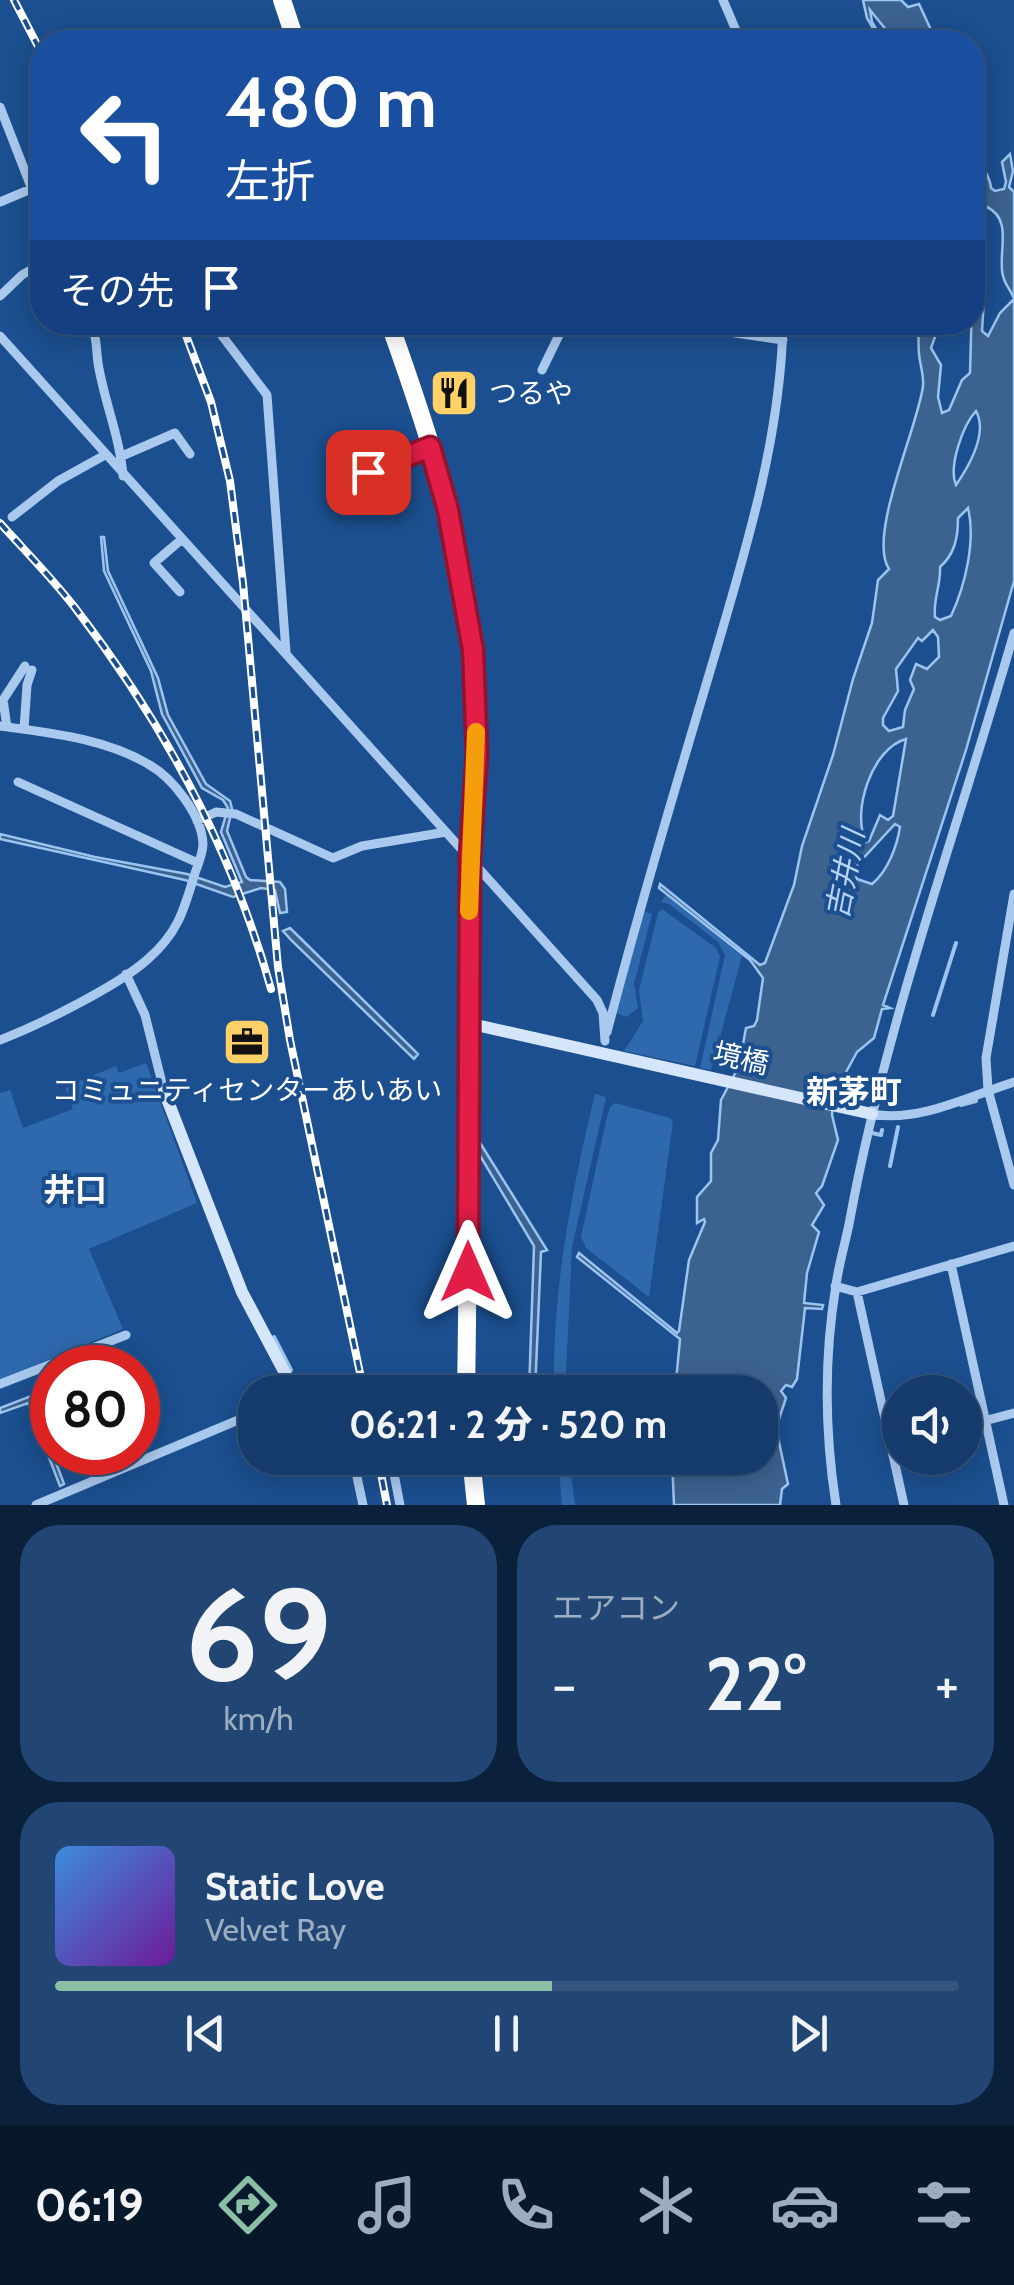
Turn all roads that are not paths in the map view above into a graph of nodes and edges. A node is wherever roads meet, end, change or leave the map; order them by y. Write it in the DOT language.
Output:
graph roads {
  1 [pos="282,0"];
  2 [pos="723,0"];
  3 [pos="292,30"];
  4 [pos="736,30"];
  5 [pos="0,107"];
  6 [pos="30,184"];
  7 [pos="30,190"];
  8 [pos="0,202"];
  9 [pos="30,270"];
  10 [pos="0,296"];
  11 [pos="96,335"];
  12 [pos="222,335"];
  13 [pos="392,335"];
  14 [pos="559,335"];
  15 [pos="749,335"];
  16 [pos="783,335"];
  17 [pos="0,336"];
  18 [pos="783,340"];
  19 [pos="542,370"];
  20 [pos="430,447"];
  21 [pos="190,454"];
  22 [pos="105,455"];
  23 [pos="122,456"];
  24 [pos="123,476"];
  25 [pos="338,484"];
  26 [pos="12,517"];
  27 [pos="182,539"];
  28 [pos="180,592"];
  29 [pos="1014,634"];
  30 [pos="286,652"];
  31 [pos="3,726"];
  32 [pos="24,729"];
  33 [pos="18,782"];
  34 [pos="196,821"];
  35 [pos="446,832"];
  36 [pos="470,856"];
  37 [pos="198,863"];
  38 [pos="1014,894"];
  39 [pos="126,974"];
  40 [pos="467,1024"];
  41 [pos="0,1040"];
  42 [pos="602,1046"];
  43 [pos="1014,1082"];
  44 [pos="988,1090"];
  45 [pos="164,1091"];
  46 [pos="872,1114"];
  47 [pos="1014,1185"];
  48 [pos="1014,1246"];
  49 [pos="950,1264"];
  50 [pos="835,1286"];
  51 [pos="857,1292"];
  52 [pos="126,1335"];
  53 [pos="286,1375"];
  54 [pos="466,1375"];
  55 [pos="0,1384"];
  56 [pos="882,1392"];
  57 [pos="1014,1413"];
  58 [pos="238,1420"];
  59 [pos="984,1421"];
  60 [pos="357,1475"];
  61 [pos="394,1475"];
  62 [pos="473,1475"];
  63 [pos="900,1475"];
  64 [pos="36,1505"];
  65 [pos="363,1505"];
  66 [pos="400,1505"];
  67 [pos="476,1505"];
  68 [pos="836,1505"];
  69 [pos="904,1505"];
  70 [pos="1004,1505"];
  1 -- 3 [label="highway"];
  2 -- 4 [label="street"];
  5 -- 6 [label="street"];
  7 -- 8 [label="street"];
  9 -- 10 [label="street"];
  11 -- 23 [label="street"];
  12 -- 30 [label="street"];
  13 -- 20 [label="highway"];
  14 -- 19 [label="street"];
  15 -- 18 [label="street"];
  16 -- 18 [label="street"];
  17 -- 22 [label="street"];
  18 -- 42 [label="street"];
  20 -- 25 [label="street"];
  20 -- 36 [label="highway"];
  21 -- 23 [label="street"];
  22 -- 24 [label="street"];
  22 -- 26 [label="street"];
  23 -- 24 [label="street"];
  24 -- 27 [label="street"];
  27 -- 28 [label="street"];
  27 -- 30 [label="street"];
  29 -- 46 [label="street"];
  30 -- 35 [label="street"];
  31 -- 32 [label="street"];
  31 -- 32 [label="street"];
  32 -- 34 [label="street"];
  33 -- 37 [label="street"];
  34 -- 35 [label="street"];
  34 -- 37 [label="street"];
  35 -- 36 [label="street"];
  36 -- 40 [label="highway"];
  36 -- 42 [label="street"];
  37 -- 39 [label="street"];
  38 -- 44 [label="street"];
  39 -- 41 [label="street"];
  39 -- 45 [label="street"];
  40 -- 42 [label="street, 境橋"];
  40 -- 54 [label="highway"];
  42 -- 46 [label="street, 境橋"];
  43 -- 44 [label="street"];
  44 -- 46 [label="street"];
  44 -- 47 [label="street"];
  45 -- 53 [label="street"];
  46 -- 50 [label="street"];
  48 -- 49 [label="street"];
  49 -- 51 [label="street"];
  49 -- 59 [label="street"];
  50 -- 51 [label="street"];
  50 -- 68 [label="street"];
  51 -- 56 [label="street"];
  52 -- 55 [label="street"];
  57 -- 59 [label="street"];
  58 -- 64 [label="street"];
  59 -- 70 [label="street"];
  60 -- 65 [label="street"];
  61 -- 66 [label="street"];
  62 -- 67 [label="highway"];
  63 -- 69 [label="street"];
}
